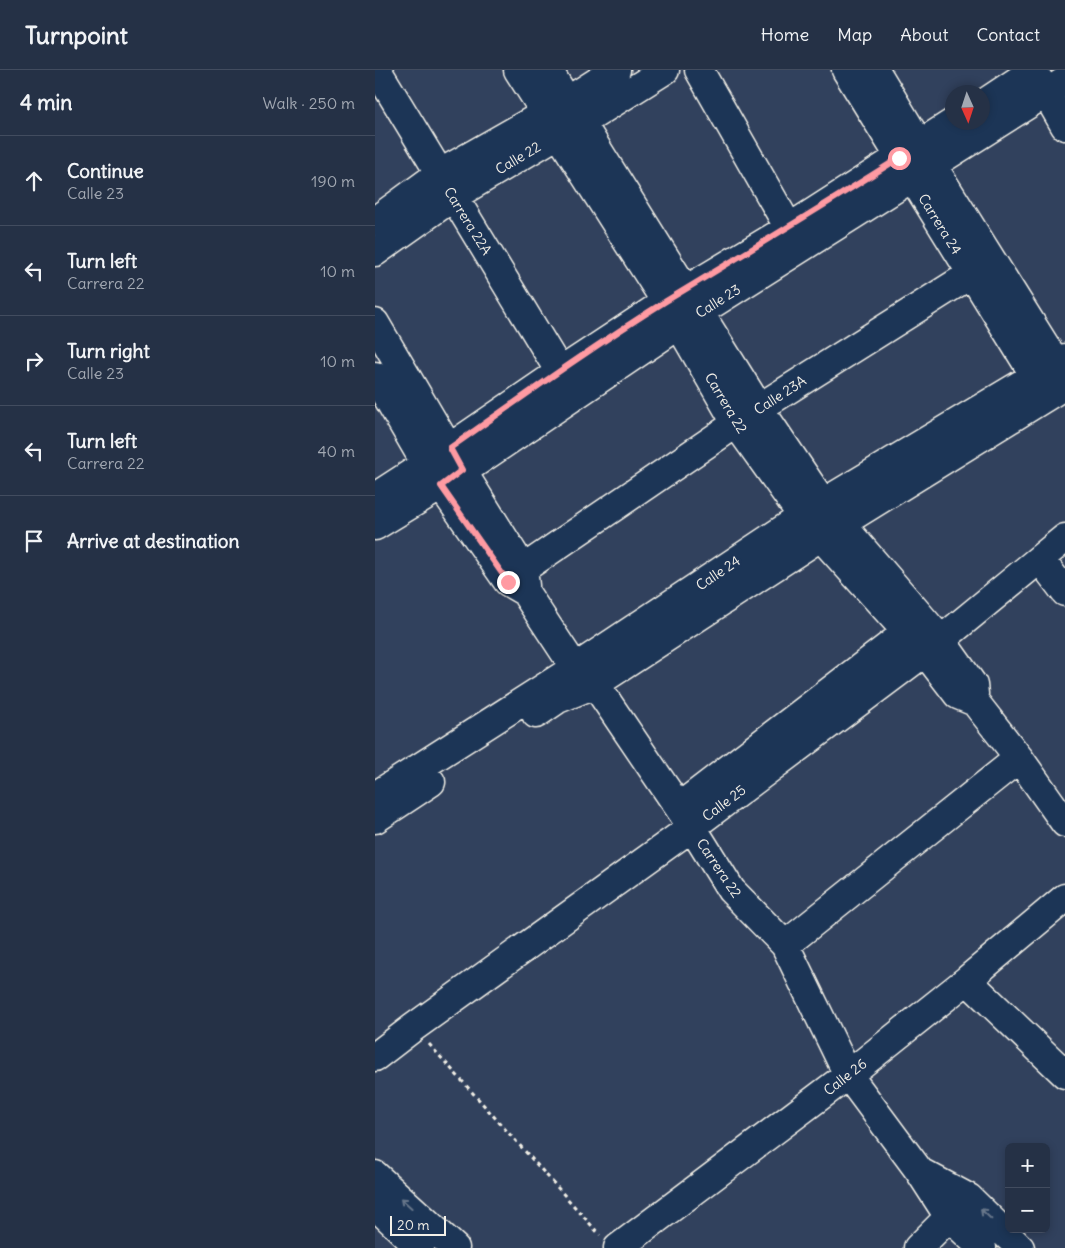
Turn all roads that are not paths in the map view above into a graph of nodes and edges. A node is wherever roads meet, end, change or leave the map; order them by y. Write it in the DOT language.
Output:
graph roads {
  1 [pos="377,70"];
  2 [pos="518,70"];
  3 [pos="548,70"];
  4 [pos="616,70"];
  5 [pos="665,70"];
  6 [pos="699,70"];
  7 [pos="846,70"];
  8 [pos="875,70"];
  9 [pos="1042,77"];
  10 [pos="990,101"];
  11 [pos="563,118"];
  12 [pos="1065,126"];
  13 [pos="946,130"];
  14 [pos="916,162"];
  15 [pos="439,174"];
  16 [pos="454,196"];
  17 [pos="375,221"];
  18 [pos="789,228"];
  19 [pos="375,252"];
  20 [pos="981,268"];
  21 [pos="683,307"];
  22 [pos="375,323"];
  23 [pos="1055,370"];
  24 [pos="560,372"];
  25 [pos="375,376"];
  26 [pos="759,408"];
  27 [pos="736,423"];
  28 [pos="445,467"];
  29 [pos="375,497"];
  30 [pos="822,520"];
  31 [pos="375,526"];
  32 [pos="1065,538"];
  33 [pos="1040,559"];
  34 [pos="524,580"];
  35 [pos="1065,592"];
  36 [pos="907,632"];
  37 [pos="933,646"];
  38 [pos="585,676"];
  39 [pos="1019,758"];
  40 [pos="375,796"];
  41 [pos="685,817"];
  42 [pos="375,819"];
  43 [pos="1065,823"];
  44 [pos="1065,898"];
  45 [pos="785,945"];
  46 [pos="967,980"];
  47 [pos="375,1057"];
  48 [pos="1065,1074"];
  49 [pos="848,1075"];
  50 [pos="920,1172"];
  51 [pos="375,1175"];
  52 [pos="375,1205"];
  53 [pos="949,1217"];
  54 [pos="612,1244"];
  55 [pos="419,1248"];
  56 [pos="455,1248"];
  57 [pos="918,1248"];
  58 [pos="981,1248"];
  59 [pos="1020,1248"];
  1 -- 15 [label="street, Carrera 22A"];
  2 -- 11 [label="street, Carrera 22"];
  3 -- 11 [label="street, Carrera 22"];
  4 -- 11 [label="street, Calle 22"];
  5 -- 11 [label="street, Calle 22"];
  6 -- 18 [label="street"];
  7 -- 14 [label="street, Carrera 24"];
  8 -- 14 [label="street, Carrera 24"];
  9 -- 10 [label="street"];
  9 -- 12 [label="street"];
  9 -- 14 [label="street, Calle 23"];
  11 -- 15 [label="street, Calle 22"];
  11 -- 16 [label="street, Calle 22"];
  11 -- 21 [label="street, Carrera 22"];
  13 -- 14 [label="street, Calle 23"];
  14 -- 18 [label="street, Calle 23"];
  14 -- 20 [label="street, Carrera 24"];
  14 -- 21 [label="street, Calle 23"];
  15 -- 16 [label="street, Carrera 22A"];
  15 -- 17 [label="street, Calle 22"];
  16 -- 19 [label="street, Calle 22"];
  16 -- 24 [label="street, Carrera 22A"];
  18 -- 21 [label="street, Calle 23"];
  20 -- 23 [label="street, Carrera 24"];
  20 -- 26 [label="street, Calle 23A"];
  21 -- 24 [label="street, Calle 23"];
  21 -- 26 [label="street, Carrera 22"];
  21 -- 27 [label="street, Carrera 22"];
  21 -- 28 [label="street, Calle 23"];
  22 -- 28 [label="street, Carrera 22"];
  23 -- 30 [label="street, Calle 24"];
  24 -- 28 [label="street, Calle 23"];
  25 -- 28 [label="street, Carrera 22"];
  26 -- 27 [label="street, Calle 23A"];
  26 -- 30 [label="street, Carrera 22"];
  27 -- 30 [label="street, Carrera 22"];
  27 -- 34 [label="street, Calle 23A"];
  28 -- 29 [label="street, Calle 23"];
  28 -- 31 [label="street, Calle 23"];
  28 -- 34 [label="street, Carrera 22"];
  30 -- 36 [label="street, Carrera 22"];
  30 -- 37 [label="street, Carrera 22"];
  30 -- 38 [label="street, Calle 24"];
  32 -- 33 [label="street, Calle 25"];
  33 -- 35 [label="street"];
  33 -- 37 [label="street, Calle 25"];
  34 -- 38 [label="street, Carrera 22"];
  36 -- 37 [label="street, Carrera 22"];
  36 -- 41 [label="street"];
  37 -- 39 [label="street, Carrera 22"];
  37 -- 41 [label="street, Calle 25"];
  38 -- 40 [label="street, Calle 24"];
  38 -- 41 [label="street, Carrera 22"];
  38 -- 42 [label="street, Calle 24"];
  39 -- 43 [label="street, Carrera 22"];
  39 -- 45 [label="street"];
  41 -- 45 [label="street, Carrera 22"];
  41 -- 47 [label="street, Calle 25"];
  44 -- 46 [label="street, Calle 26"];
  45 -- 49 [label="street, Carrera 22"];
  46 -- 48 [label="street"];
  46 -- 49 [label="street, Calle 26"];
  49 -- 50 [label="street, Carrera 22"];
  49 -- 54 [label="street, Calle 26"];
  50 -- 53 [label="street, Carrera 22"];
  59 -- 50 [label="street, one-way"];
  56 -- 51 [label="street, one-way"];
  52 -- 55 [label="street"];
  53 -- 57 [label="street"];
  53 -- 58 [label="street, Carrera 22"];
}
